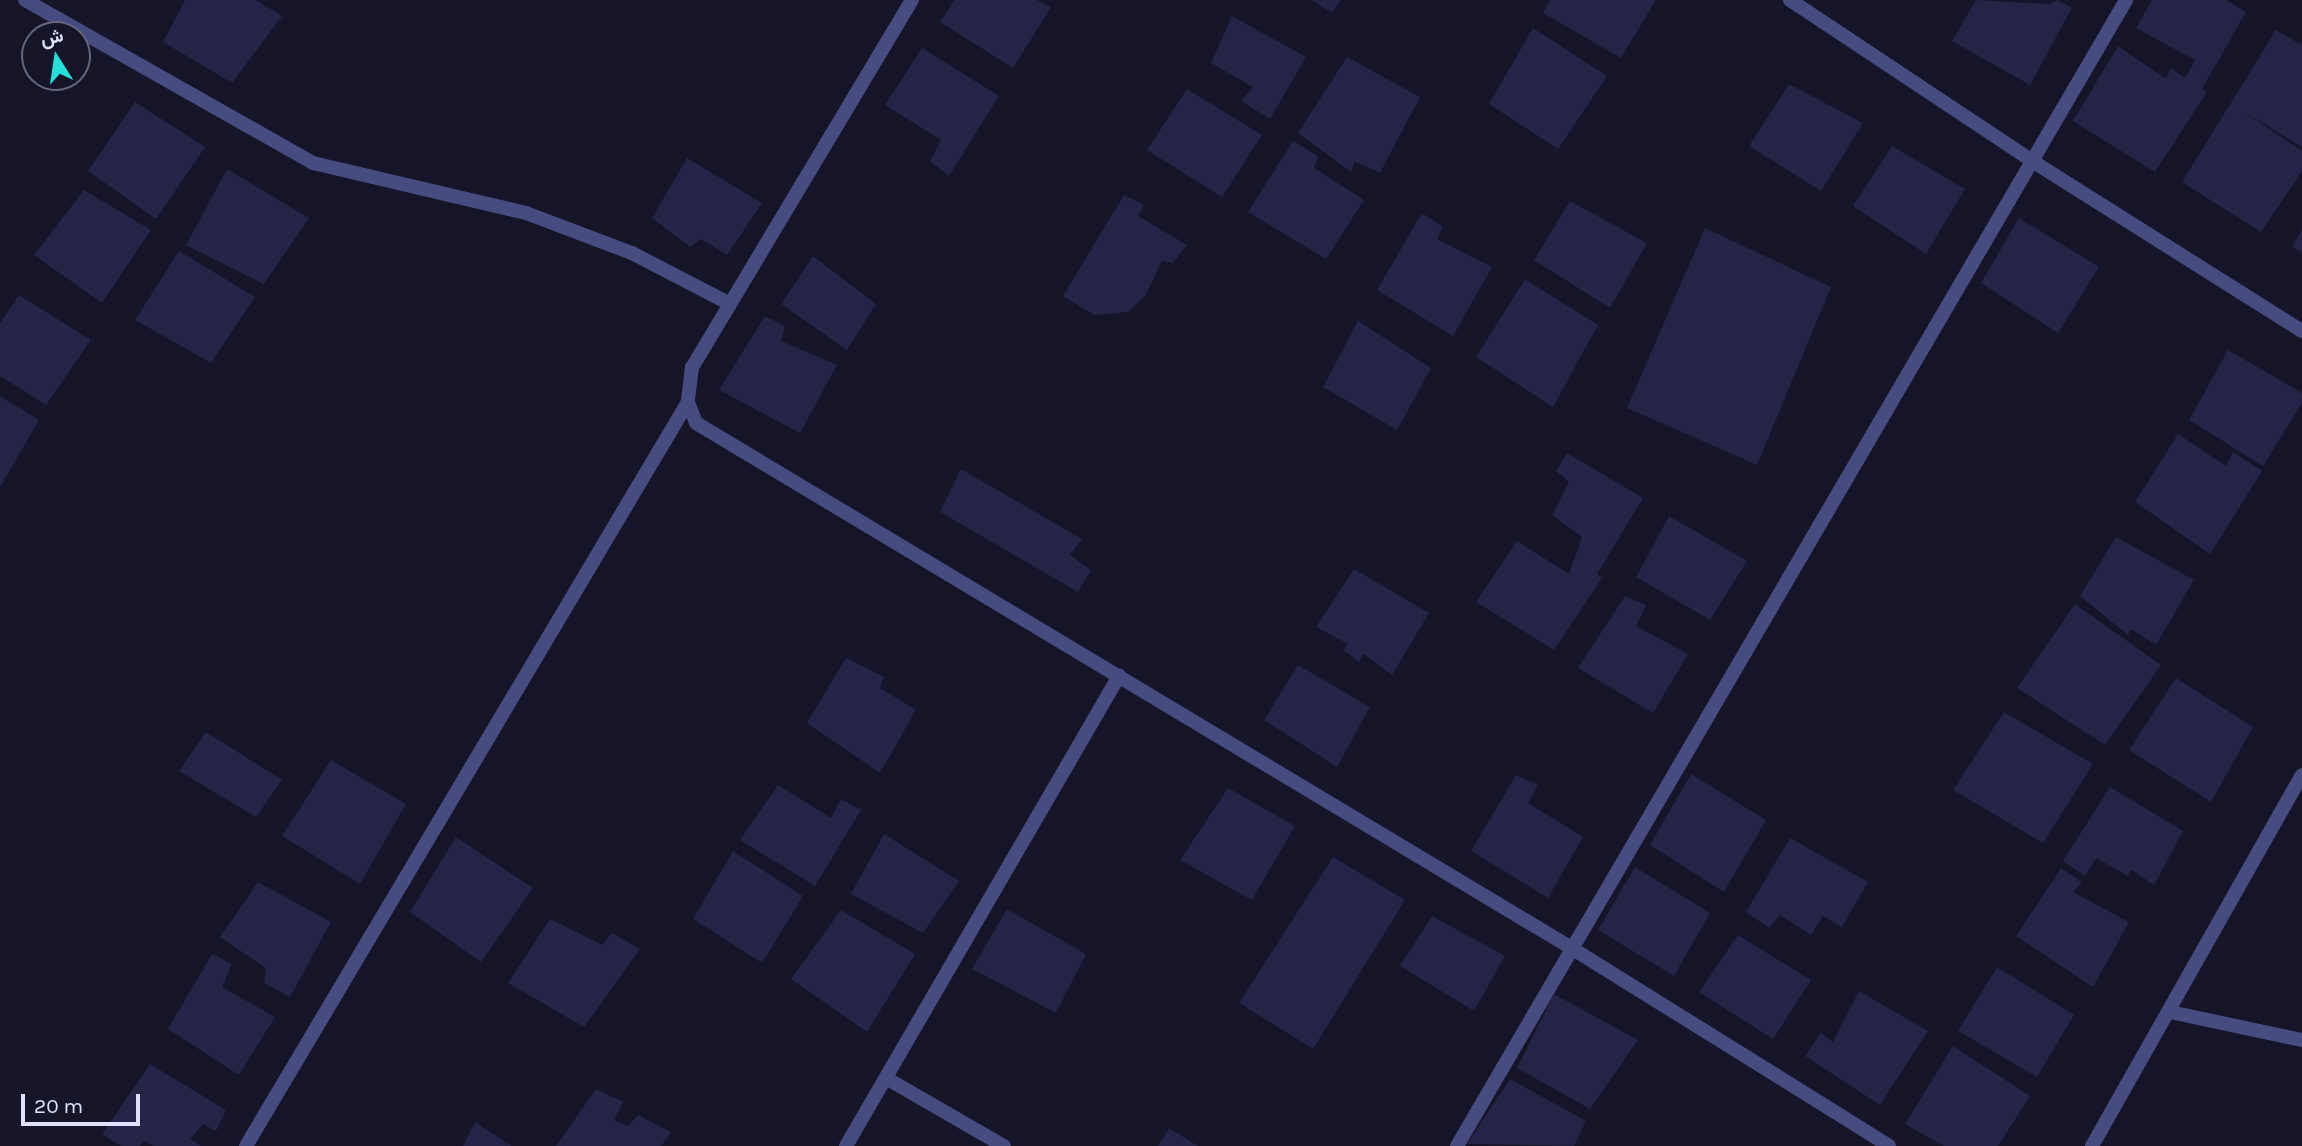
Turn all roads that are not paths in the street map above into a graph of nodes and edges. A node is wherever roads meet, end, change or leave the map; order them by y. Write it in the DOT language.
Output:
graph roads {
  1 [pos="25,0"];
  2 [pos="912,0"];
  3 [pos="1790,0"];
  4 [pos="2126,0"];
  5 [pos="2032,162"];
  6 [pos="730,304"];
  7 [pos="2302,331"];
  8 [pos="688,402"];
  9 [pos="1119,676"];
  10 [pos="2302,775"];
  11 [pos="1573,948"];
  12 [pos="2170,1012"];
  13 [pos="2302,1040"];
  14 [pos="886,1078"];
  15 [pos="246,1146"];
  16 [pos="846,1146"];
  17 [pos="1003,1146"];
  18 [pos="1457,1146"];
  19 [pos="1889,1146"];
  20 [pos="2092,1146"];
  1 -- 6 [label="street"];
  2 -- 6 [label="street"];
  3 -- 5 [label="street"];
  4 -- 5 [label="street"];
  5 -- 7 [label="street"];
  5 -- 11 [label="street"];
  6 -- 8 [label="street"];
  8 -- 9 [label="street"];
  8 -- 15 [label="street"];
  9 -- 11 [label="street"];
  9 -- 14 [label="street"];
  10 -- 12 [label="street"];
  11 -- 18 [label="street"];
  11 -- 19 [label="street"];
  12 -- 13 [label="street"];
  12 -- 20 [label="street"];
  14 -- 16 [label="street"];
  14 -- 17 [label="street"];
}
